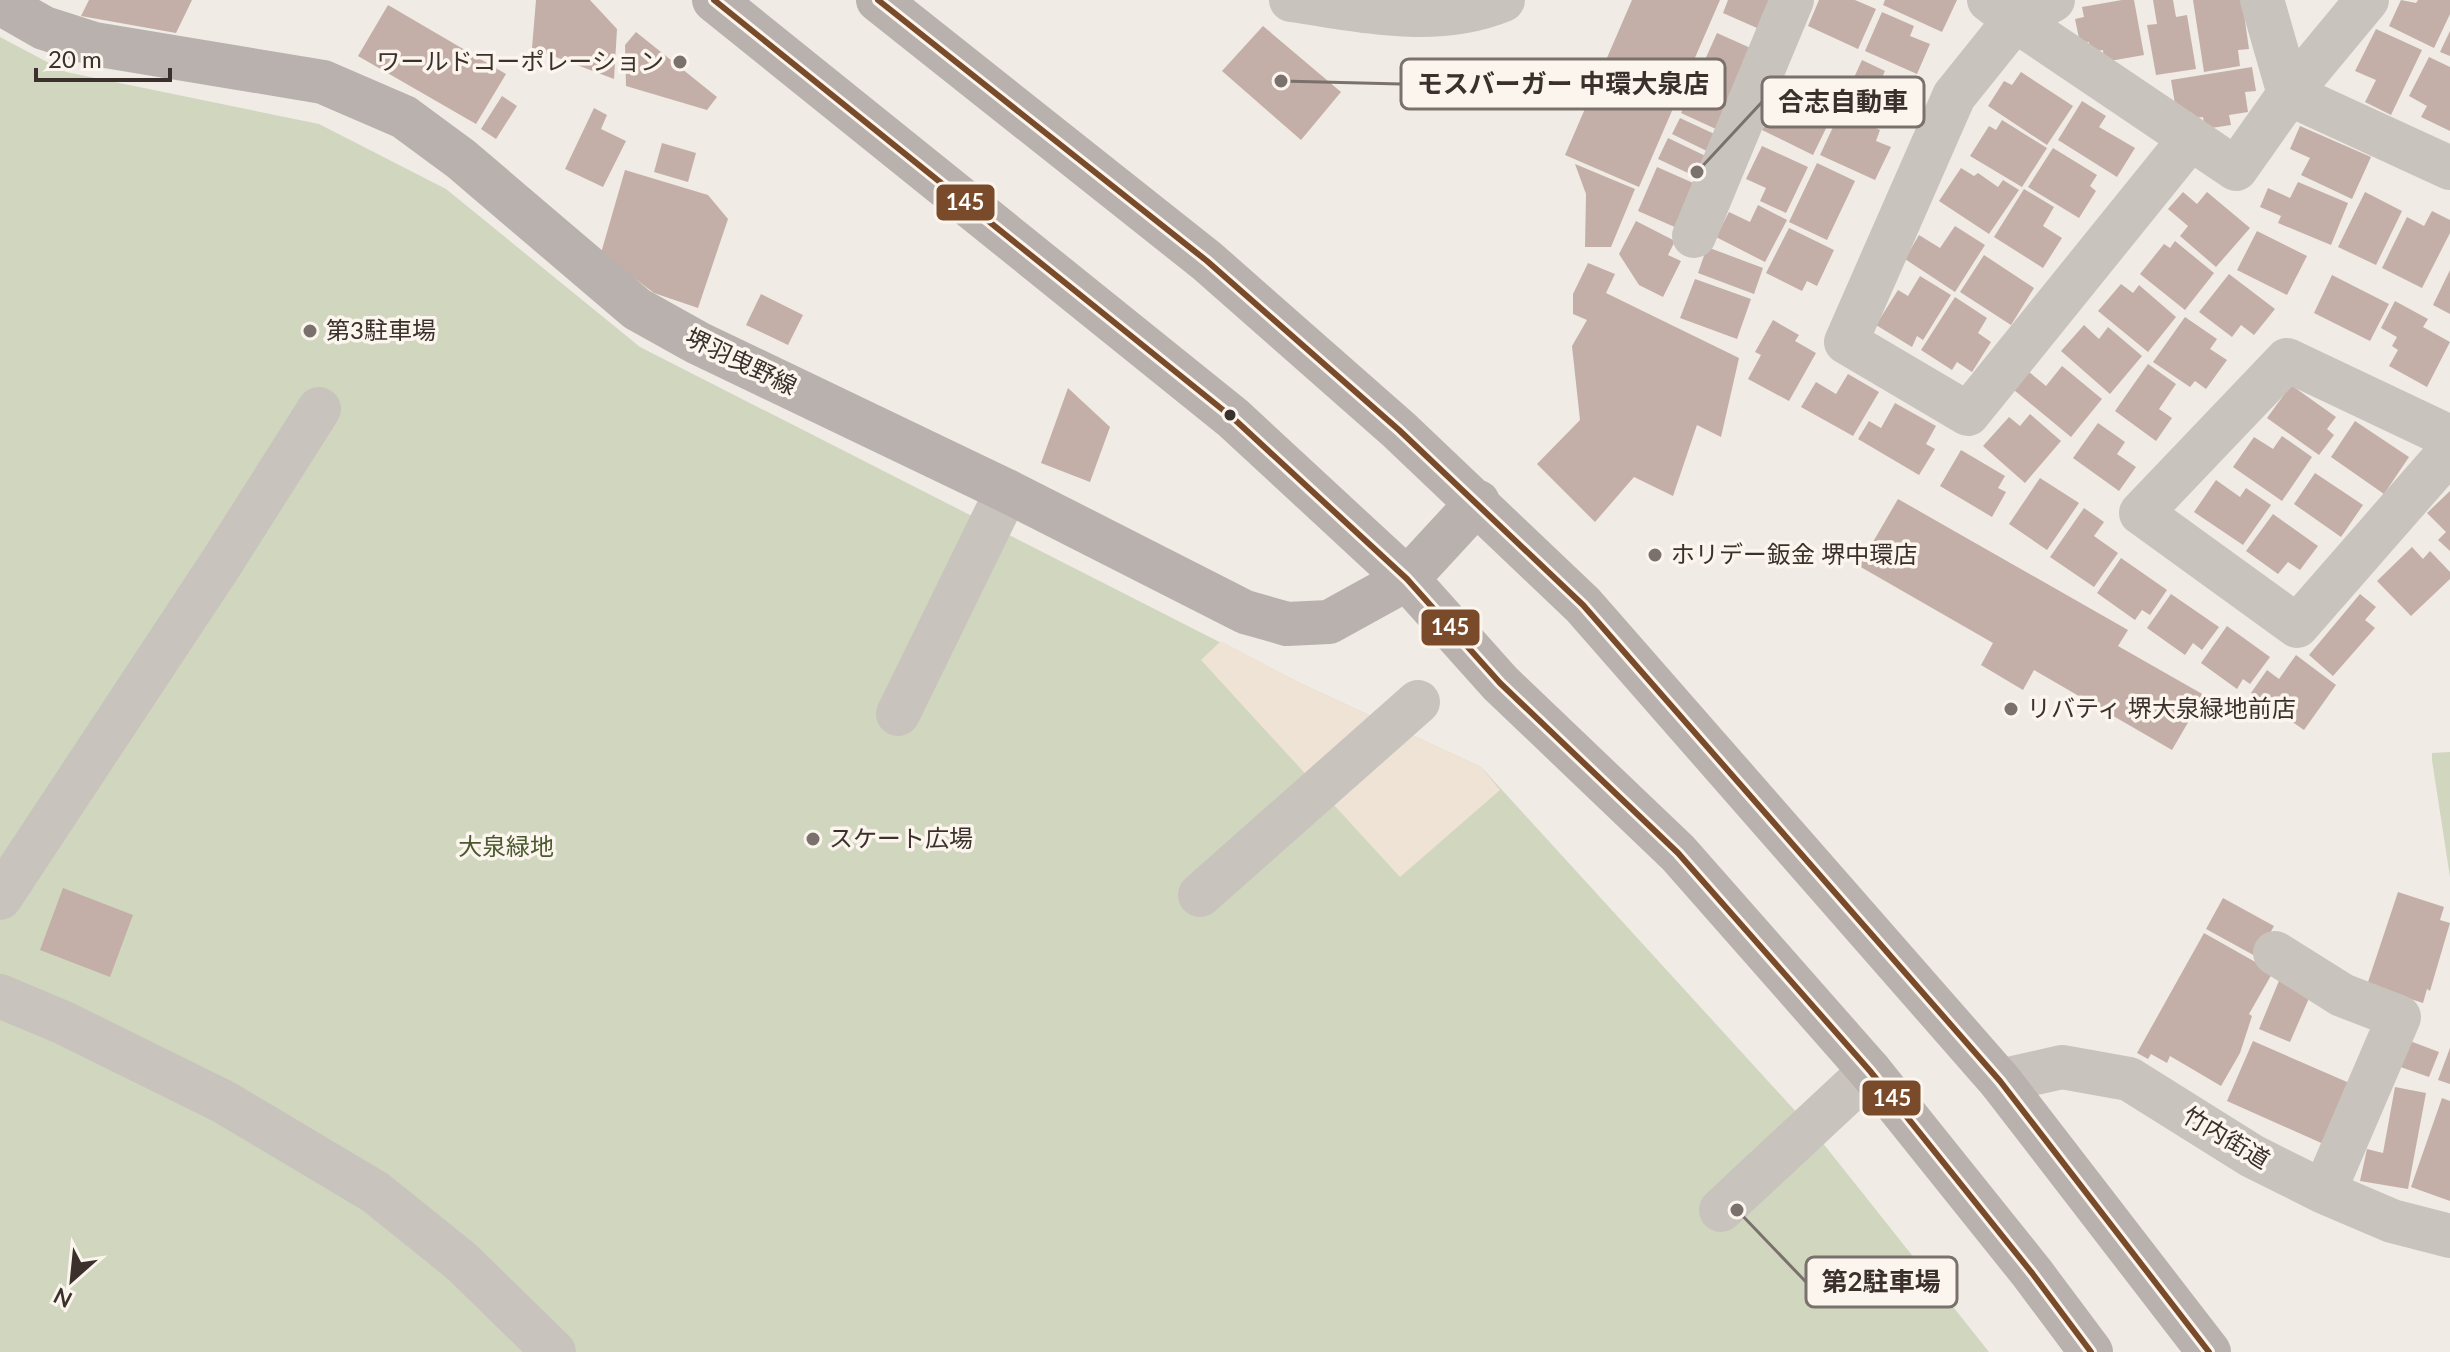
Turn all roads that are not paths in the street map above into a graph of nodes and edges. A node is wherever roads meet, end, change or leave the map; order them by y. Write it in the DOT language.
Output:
graph roads {
  1 [pos="714,0"];
  2 [pos="879,0"];
  3 [pos="1291,0"];
  4 [pos="1503,0"];
  5 [pos="1792,0"];
  6 [pos="2053,0"];
  7 [pos="2262,0"];
  8 [pos="2367,0"];
  9 [pos="0,3"];
  10 [pos="2002,10"];
  11 [pos="2289,94"];
  12 [pos="2190,139"];
  13 [pos="2450,168"];
  14 [pos="1694,236"];
  15 [pos="319,409"];
  16 [pos="2450,437"];
  17 [pos="2450,451"];
  18 [pos="1007,491"];
  19 [pos="1478,502"];
  20 [pos="1407,579"];
  21 [pos="1418,702"];
  22 [pos="898,714"];
  23 [pos="1200,895"];
  24 [pos="0,898"];
  25 [pos="2275,953"];
  26 [pos="0,996"];
  27 [pos="1870,1071"];
  28 [pos="2000,1081"];
  29 [pos="2324,1192"];
  30 [pos="1721,1210"];
  31 [pos="2450,1236"];
  32 [pos="554,1352"];
  33 [pos="2091,1352"];
  34 [pos="2209,1352"];
  1 -- 20 [label="main road"];
  2 -- 19 [label="main road"];
  3 -- 4 [label="street"];
  5 -- 14 [label="street"];
  6 -- 10 [label="street"];
  7 -- 11 [label="street"];
  8 -- 11 [label="street"];
  9 -- 18 [label="main road, 堺羽曳野線"];
  10 -- 12 [label="street"];
  10 -- 12 [label="street"];
  11 -- 12 [label="street"];
  11 -- 13 [label="street"];
  15 -- 24 [label="street"];
  16 -- 17 [label="street"];
  18 -- 20 [label="main road, 堺羽曳野線"];
  18 -- 22 [label="street"];
  19 -- 20 [label="main road, 堺羽曳野線"];
  19 -- 28 [label="main road"];
  20 -- 27 [label="main road"];
  21 -- 23 [label="street"];
  25 -- 29 [label="street"];
  26 -- 32 [label="street"];
  27 -- 30 [label="street"];
  27 -- 33 [label="main road"];
  28 -- 29 [label="street, 竹内街道"];
  28 -- 34 [label="main road"];
  29 -- 31 [label="street, 竹内街道"];
}
